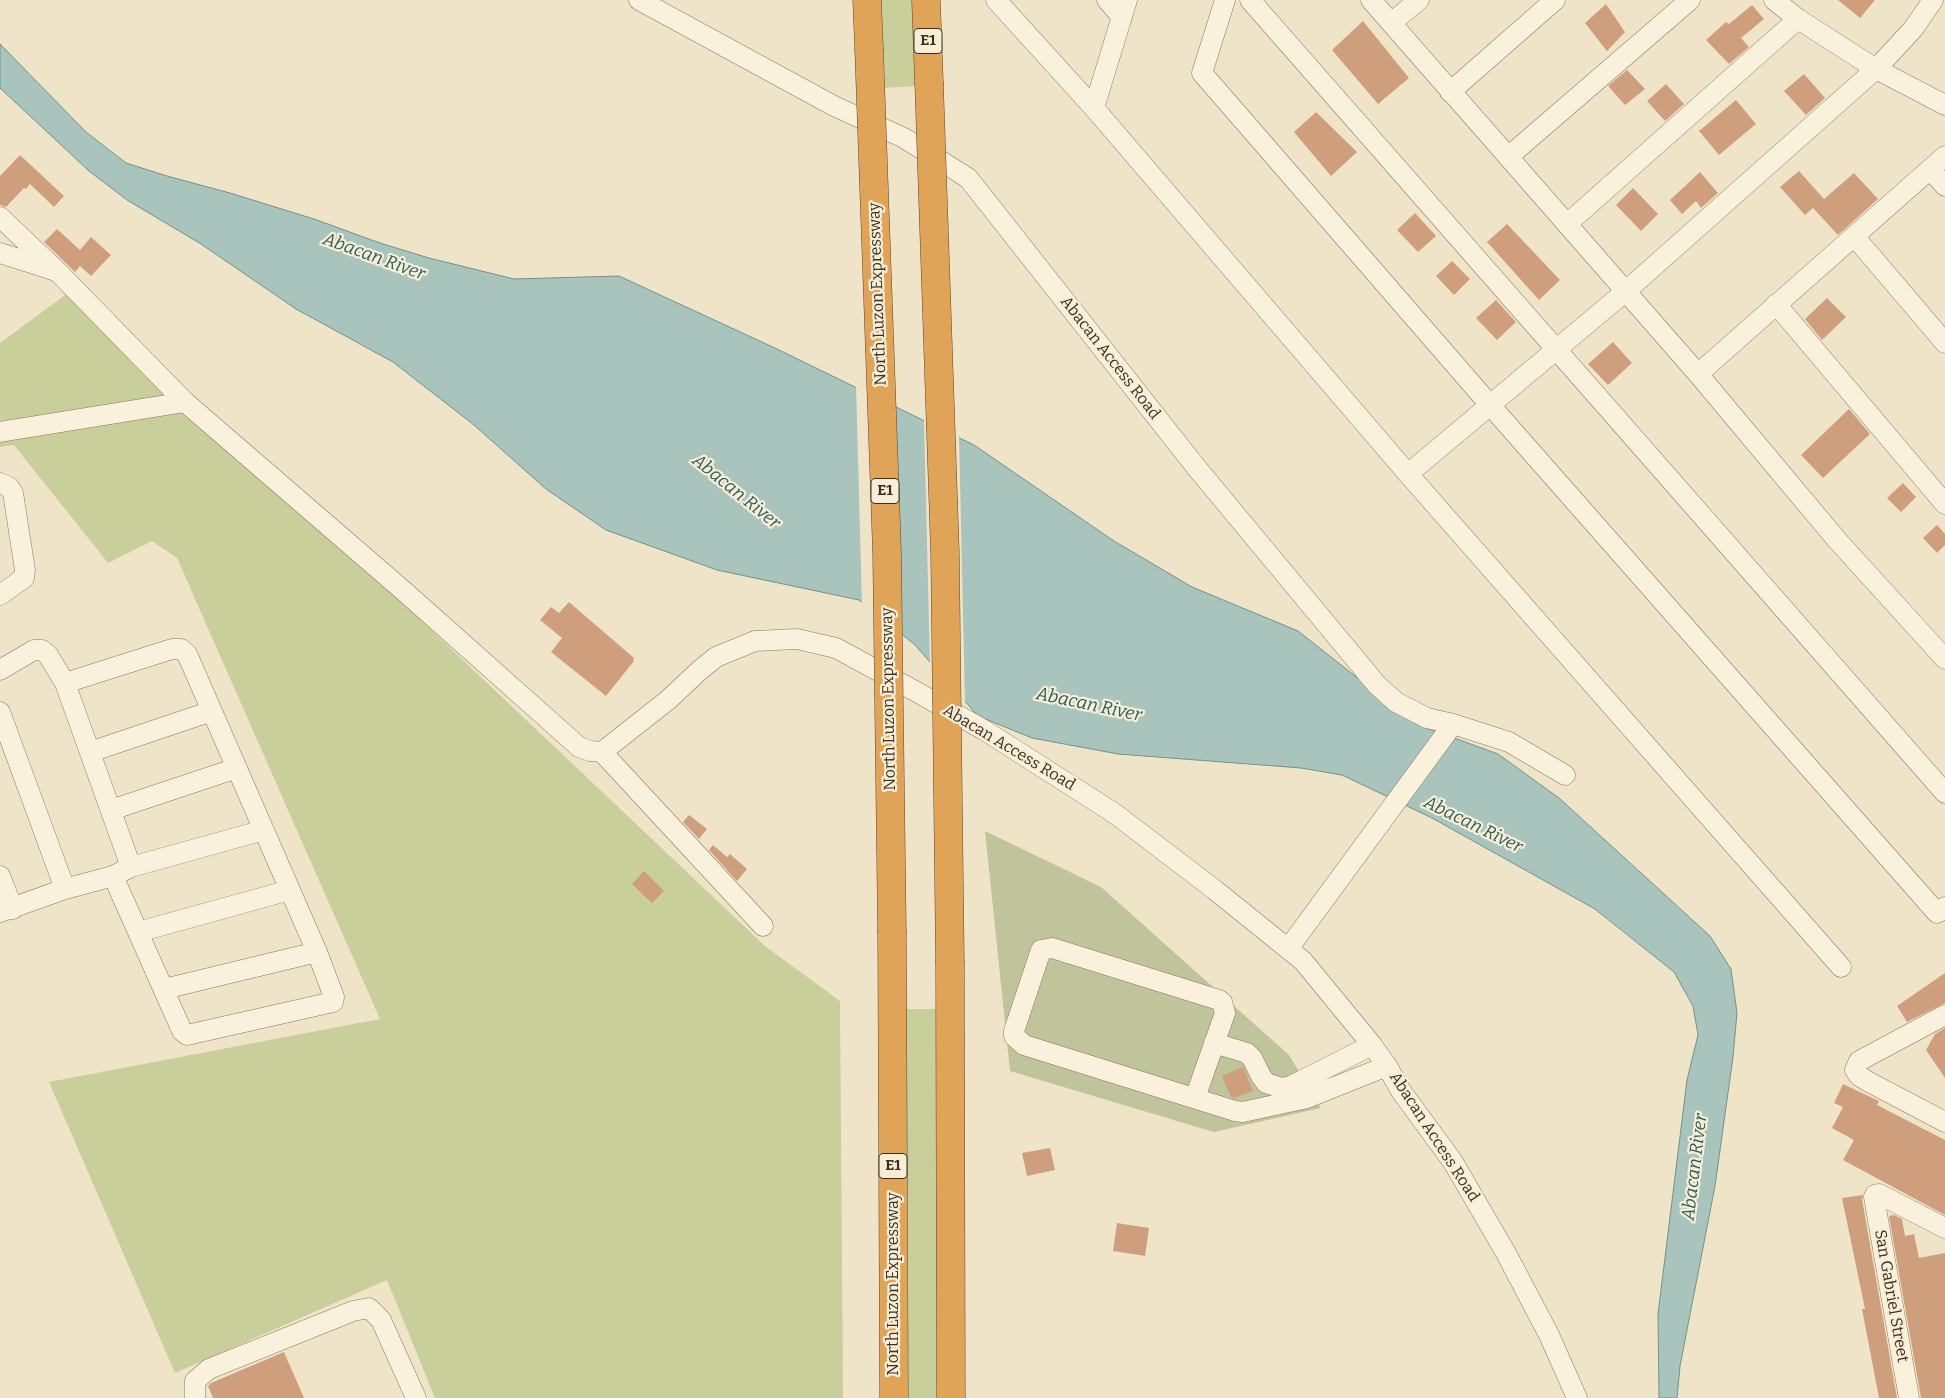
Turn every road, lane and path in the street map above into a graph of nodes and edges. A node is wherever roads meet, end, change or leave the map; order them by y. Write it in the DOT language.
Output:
graph roads {
  1 [pos="639,0"];
  2 [pos="867,0"];
  3 [pos="926,0"];
  4 [pos="996,0"];
  5 [pos="1107,0"];
  6 [pos="1225,0"];
  7 [pos="1250,0"];
  8 [pos="1371,0"];
  9 [pos="1419,0"];
  10 [pos="1555,0"];
  11 [pos="1690,0"];
  12 [pos="1774,0"];
  13 [pos="1933,0"];
  14 [pos="1124,8"];
  15 [pos="1798,19"];
  16 [pos="1392,23"];
  17 [pos="1876,68"];
  18 [pos="1450,92"];
  19 [pos="1945,105"];
  20 [pos="1094,108"];
  21 [pos="1945,156"];
  22 [pos="1508,157"];
  23 [pos="1930,169"];
  24 [pos="1945,186"];
  25 [pos="0,217"];
  26 [pos="1567,224"];
  27 [pos="1854,236"];
  28 [pos="0,252"];
  29 [pos="58,272"];
  30 [pos="1626,291"];
  31 [pos="1776,304"];
  32 [pos="1945,344"];
  33 [pos="1555,350"];
  34 [pos="1698,374"];
  35 [pos="185,402"];
  36 [pos="1490,405"];
  37 [pos="0,432"];
  38 [pos="1408,474"];
  39 [pos="4,485"];
  40 [pos="1945,504"];
  41 [pos="0,595"];
  42 [pos="1945,659"];
  43 [pos="0,670"];
  44 [pos="65,683"];
  45 [pos="212,711"];
  46 [pos="0,712"];
  47 [pos="1451,728"];
  48 [pos="90,752"];
  49 [pos="602,752"];
  50 [pos="237,768"];
  51 [pos="1565,774"];
  52 [pos="1945,793"];
  53 [pos="111,810"];
  54 [pos="264,830"];
  55 [pos="131,867"];
  56 [pos="0,876"];
  57 [pos="113,876"];
  58 [pos="65,889"];
  59 [pos="290,890"];
  60 [pos="1945,907"];
  61 [pos="6,910"];
  62 [pos="763,926"];
  63 [pos="138,932"];
  64 [pos="1288,949"];
  65 [pos="317,952"];
  66 [pos="1841,967"];
  67 [pos="164,989"];
  68 [pos="1945,1015"];
  69 [pos="1214,1043"];
  70 [pos="1372,1045"];
  71 [pos="1387,1066"];
  72 [pos="1859,1069"];
  73 [pos="1195,1098"];
  74 [pos="1945,1109"];
  75 [pos="1945,1122"];
  76 [pos="1945,1228"];
  77 [pos="195,1398"];
  78 [pos="416,1398"];
  79 [pos="894,1398"];
  80 [pos="951,1398"];
  81 [pos="1577,1398"];
  82 [pos="1909,1398"];
  1 -- 47 [label="street, Abacan Access Road"];
  2 -- 79 [label="highway, North Luzon Expressway / E1, bridge"];
  3 -- 80 [label="highway, E1, bridge"];
  4 -- 20 [label="street"];
  5 -- 14 [label="street"];
  6 -- 36 [label="street"];
  7 -- 33 [label="street"];
  8 -- 16 [label="street"];
  9 -- 16 [label="street"];
  10 -- 18 [label="street"];
  11 -- 22 [label="street"];
  12 -- 15 [label="street"];
  13 -- 17 [label="street"];
  14 -- 20 [label="street"];
  15 -- 17 [label="street"];
  15 -- 26 [label="street"];
  16 -- 18 [label="street"];
  17 -- 19 [label="street"];
  17 -- 30 [label="street"];
  18 -- 22 [label="street"];
  20 -- 38 [label="street"];
  21 -- 23 [label="street"];
  22 -- 26 [label="street"];
  23 -- 24 [label="street"];
  23 -- 27 [label="street"];
  25 -- 29 [label="street"];
  26 -- 30 [label="street"];
  27 -- 31 [label="street"];
  27 -- 32 [label="street"];
  28 -- 29 [label="street"];
  29 -- 35 [label="street"];
  30 -- 33 [label="street"];
  30 -- 34 [label="street"];
  31 -- 34 [label="street"];
  31 -- 40 [label="street"];
  33 -- 36 [label="street"];
  33 -- 52 [label="street"];
  34 -- 42 [label="street"];
  35 -- 37 [label="street"];
  35 -- 49 [label="street"];
  36 -- 38 [label="street"];
  36 -- 60 [label="street"];
  38 -- 66 [label="street"];
  39 -- 41 [label="street"];
  43 -- 44 [label="street"];
  44 -- 45 [label="street"];
  44 -- 48 [label="street"];
  45 -- 48 [label="street"];
  45 -- 50 [label="street"];
  46 -- 58 [label="street"];
  47 -- 51 [label="street, Abacan Access Road"];
  47 -- 64 [label="street"];
  48 -- 53 [label="street"];
  49 -- 62 [label="street"];
  49 -- 64 [label="street, Abacan Access Road"];
  50 -- 53 [label="street"];
  50 -- 54 [label="street"];
  53 -- 55 [label="street"];
  54 -- 55 [label="street"];
  54 -- 59 [label="street"];
  55 -- 57 [label="street"];
  56 -- 61 [label="street"];
  57 -- 58 [label="street"];
  57 -- 63 [label="street"];
  58 -- 61 [label="street"];
  59 -- 63 [label="street"];
  59 -- 65 [label="street"];
  63 -- 67 [label="street"];
  64 -- 70 [label="street, Abacan Access Road"];
  65 -- 67 [label="street"];
  65 -- 67 [label="street"];
  68 -- 72 [label="street"];
  69 -- 70 [label="street"];
  69 -- 73 [label="street"];
  69 -- 73 [label="street"];
  70 -- 71 [label="street, Abacan Access Road"];
  71 -- 73 [label="street"];
  71 -- 81 [label="street, Abacan Access Road"];
  72 -- 74 [label="street"];
  72 -- 75 [label="street"];
  76 -- 82 [label="street, San Gabriel Street"];
  77 -- 78 [label="street"];
}
